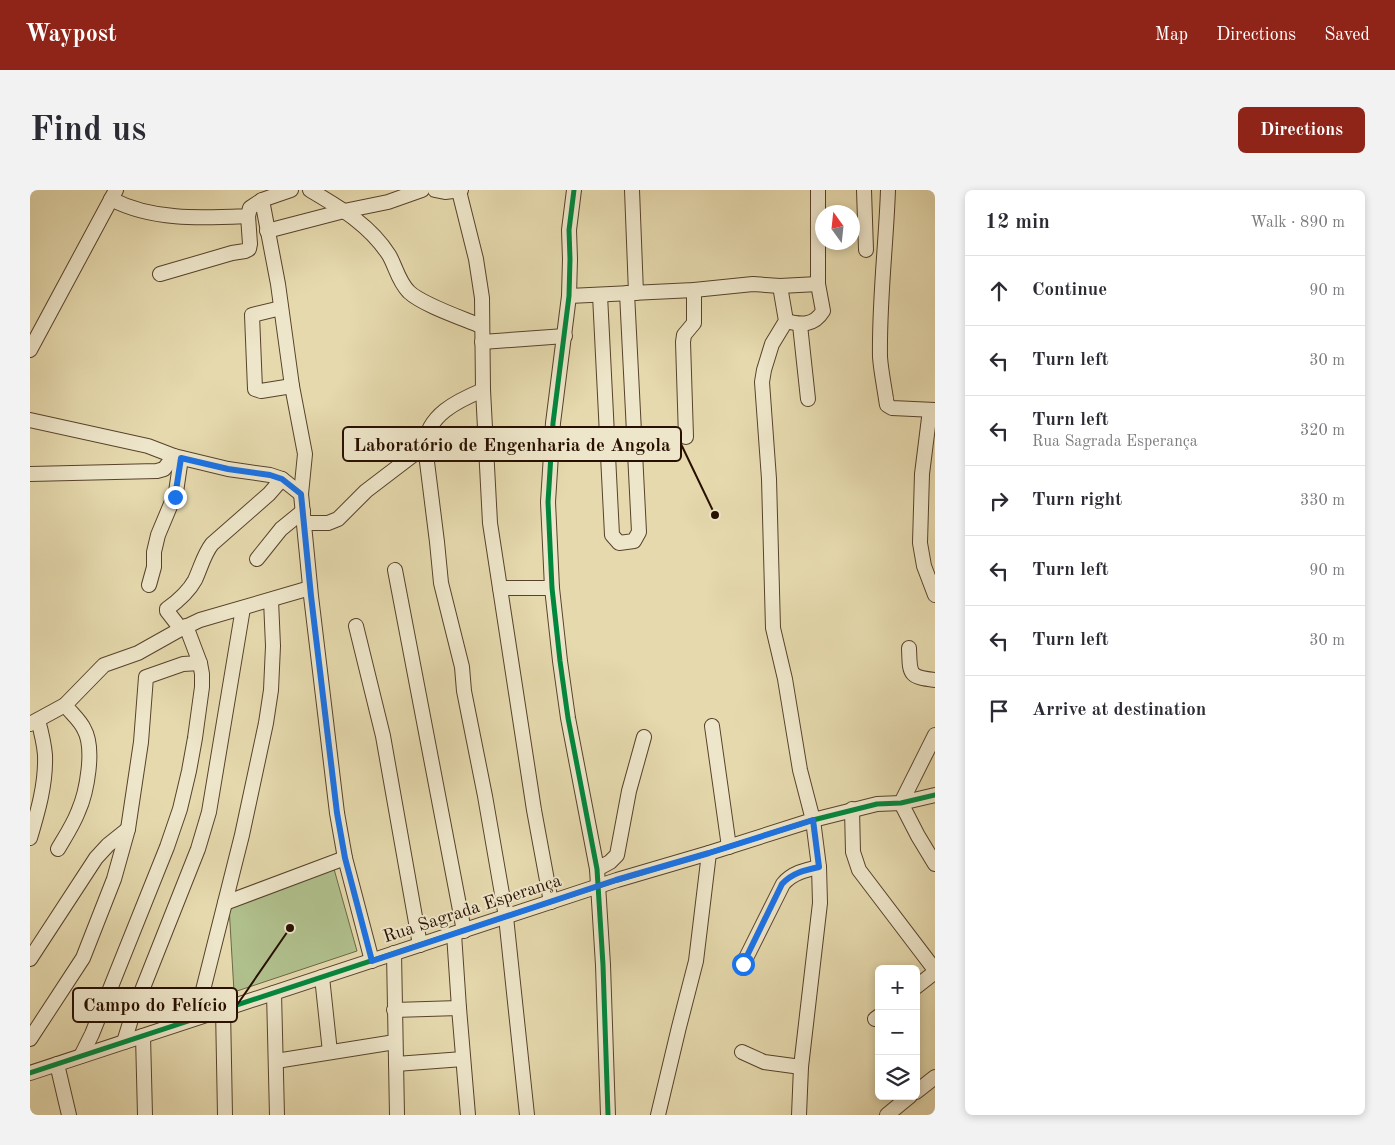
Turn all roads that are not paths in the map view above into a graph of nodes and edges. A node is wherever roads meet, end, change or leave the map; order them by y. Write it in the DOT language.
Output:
graph roads {
  1 [pos="291,190"];
  2 [pos="310,190"];
  3 [pos="422,190"];
  4 [pos="435,190"];
  5 [pos="574,190"];
  6 [pos="632,190"];
  7 [pos="818,190"];
  8 [pos="864,190"];
  9 [pos="888,190"];
  10 [pos="460,191"];
  11 [pos="114,194"];
  12 [pos="262,200"];
  13 [pos="344,211"];
  14 [pos="248,216"];
  15 [pos="267,231"];
  16 [pos="866,250"];
  17 [pos="160,274"];
  18 [pos="818,284"];
  19 [pos="780,286"];
  20 [pos="694,290"];
  21 [pos="631,293"];
  22 [pos="600,295"];
  23 [pos="569,296"];
  24 [pos="280,308"];
  25 [pos="786,321"];
  26 [pos="800,325"];
  27 [pos="481,326"];
  28 [pos="35,332"];
  29 [pos="565,336"];
  30 [pos="482,342"];
  31 [pos="30,350"];
  32 [pos="292,386"];
  33 [pos="483,390"];
  34 [pos="808,399"];
  35 [pos="932,410"];
  36 [pos="30,420"];
  37 [pos="686,436"];
  38 [pos="425,446"];
  39 [pos="177,457"];
  40 [pos="30,474"];
  41 [pos="282,479"];
  42 [pos="301,494"];
  43 [pos="304,517"];
  44 [pos="257,559"];
  45 [pos="395,570"];
  46 [pos="931,571"];
  47 [pos="149,585"];
  48 [pos="310,588"];
  49 [pos="500,588"];
  50 [pos="552,588"];
  51 [pos="935,595"];
  52 [pos="271,600"];
  53 [pos="243,608"];
  54 [pos="356,626"];
  55 [pos="184,627"];
  56 [pos="909,648"];
  57 [pos="200,663"];
  58 [pos="935,680"];
  59 [pos="64,705"];
  60 [pos="34,722"];
  61 [pos="712,726"];
  62 [pos="935,736"];
  63 [pos="644,737"];
  64 [pos="935,795"];
  65 [pos="901,803"];
  66 [pos="852,809"];
  67 [pos="813,820"];
  68 [pos="128,829"];
  69 [pos="30,838"];
  70 [pos="729,846"];
  71 [pos="58,849"];
  72 [pos="709,853"];
  73 [pos="345,858"];
  74 [pos="935,864"];
  75 [pos="819,867"];
  76 [pos="597,869"];
  77 [pos="598,887"];
  78 [pos="551,902"];
  79 [pos="225,904"];
  80 [pos="506,917"];
  81 [pos="459,932"];
  82 [pos="420,945"];
  83 [pos="394,953"];
  84 [pos="30,960"];
  85 [pos="372,961"];
  86 [pos="743,964"];
  87 [pos="935,971"];
  88 [pos="322,977"];
  89 [pos="920,984"];
  90 [pos="274,993"];
  91 [pos="459,1008"];
  92 [pos="223,1009"];
  93 [pos="394,1010"];
  94 [pos="196,1018"];
  95 [pos="143,1036"];
  96 [pos="30,1039"];
  97 [pos="124,1042"];
  98 [pos="395,1042"];
  99 [pos="330,1052"];
  100 [pos="742,1052"];
  101 [pos="82,1056"];
  102 [pos="463,1059"];
  103 [pos="276,1061"];
  104 [pos="57,1064"];
  105 [pos="396,1064"];
  106 [pos="801,1068"];
  107 [pos="30,1073"];
  108 [pos="935,1077"];
  109 [pos="920,1089"];
  110 [pos="905,1100"];
  111 [pos="69,1115"];
  112 [pos="145,1115"];
  113 [pos="225,1115"];
  114 [pos="277,1115"];
  115 [pos="396,1115"];
  116 [pos="468,1115"];
  117 [pos="527,1115"];
  118 [pos="608,1115"];
  119 [pos="658,1115"];
  120 [pos="799,1115"];
  121 [pos="887,1115"];
  1 -- 12 [label="street"];
  2 -- 13 [label="street"];
  3 -- 13 [label="street"];
  4 -- 10 [label="street"];
  5 -- 23 [label="street"];
  6 -- 21 [label="street"];
  7 -- 18 [label="street"];
  8 -- 16 [label="street"];
  9 -- 35 [label="street"];
  10 -- 27 [label="street"];
  11 -- 14 [label="street"];
  11 -- 28 [label="street"];
  12 -- 14 [label="street"];
  12 -- 15 [label="street"];
  13 -- 15 [label="street"];
  13 -- 27 [label="street"];
  14 -- 17 [label="street"];
  15 -- 24 [label="street"];
  18 -- 19 [label="street"];
  18 -- 26 [label="street"];
  19 -- 20 [label="street"];
  19 -- 25 [label="street"];
  20 -- 21 [label="street"];
  20 -- 37 [label="street"];
  21 -- 22 [label="street"];
  21 -- 22 [label="street"];
  22 -- 23 [label="street"];
  23 -- 29 [label="street"];
  24 -- 32 [label="street"];
  24 -- 32 [label="street"];
  25 -- 26 [label="street"];
  25 -- 67 [label="street"];
  26 -- 34 [label="street"];
  27 -- 30 [label="street"];
  28 -- 31 [label="street"];
  29 -- 30 [label="street"];
  29 -- 50 [label="street"];
  30 -- 33 [label="street"];
  32 -- 42 [label="street"];
  33 -- 38 [label="street"];
  33 -- 49 [label="street"];
  35 -- 46 [label="street"];
  36 -- 39 [label="street"];
  38 -- 43 [label="street"];
  38 -- 80 [label="street"];
  39 -- 40 [label="street"];
  39 -- 41 [label="street"];
  39 -- 47 [label="street"];
  41 -- 42 [label="street"];
  41 -- 55 [label="street"];
  42 -- 43 [label="street"];
  43 -- 44 [label="street"];
  43 -- 48 [label="street"];
  45 -- 81 [label="street"];
  46 -- 51 [label="street"];
  48 -- 52 [label="street"];
  48 -- 73 [label="street"];
  49 -- 50 [label="street"];
  49 -- 78 [label="street"];
  50 -- 76 [label="street"];
  52 -- 53 [label="street"];
  52 -- 79 [label="street"];
  53 -- 55 [label="street"];
  53 -- 97 [label="street"];
  54 -- 82 [label="street"];
  55 -- 57 [label="street"];
  55 -- 59 [label="street"];
  56 -- 58 [label="street"];
  57 -- 68 [label="street"];
  57 -- 101 [label="street"];
  59 -- 60 [label="street"];
  59 -- 71 [label="street"];
  60 -- 69 [label="street"];
  61 -- 70 [label="street"];
  62 -- 65 [label="street"];
  63 -- 76 [label="street"];
  64 -- 65 [label="street, Rua Sagrada Esperança"];
  65 -- 66 [label="street, Rua Sagrada Esperança"];
  65 -- 74 [label="street"];
  66 -- 67 [label="street, Rua Sagrada Esperança"];
  66 -- 87 [label="street"];
  67 -- 70 [label="street, Rua Sagrada Esperança"];
  67 -- 75 [label="street"];
  68 -- 84 [label="street"];
  68 -- 96 [label="street"];
  70 -- 72 [label="street, Rua Sagrada Esperança"];
  72 -- 77 [label="street, Rua Sagrada Esperança"];
  72 -- 119 [label="street"];
  73 -- 79 [label="street"];
  73 -- 85 [label="street"];
  75 -- 86 [label="street"];
  75 -- 106 [label="street"];
  76 -- 77 [label="street"];
  77 -- 78 [label="street, Rua Sagrada Esperança"];
  77 -- 118 [label="street"];
  78 -- 80 [label="street, Rua Sagrada Esperança"];
  79 -- 94 [label="street"];
  80 -- 81 [label="street, Rua Sagrada Esperança"];
  80 -- 117 [label="street"];
  81 -- 82 [label="street, Rua Sagrada Esperança"];
  81 -- 91 [label="street"];
  82 -- 83 [label="street, Rua Sagrada Esperança"];
  83 -- 85 [label="street, Rua Sagrada Esperança"];
  83 -- 93 [label="street"];
  85 -- 88 [label="street, Rua Sagrada Esperança"];
  87 -- 89 [label="street"];
  88 -- 90 [label="street, Rua Sagrada Esperança"];
  88 -- 99 [label="street"];
  90 -- 92 [label="street, Rua Sagrada Esperança"];
  90 -- 103 [label="street"];
  91 -- 93 [label="street"];
  91 -- 102 [label="street"];
  92 -- 94 [label="street, Rua Sagrada Esperança"];
  92 -- 113 [label="street"];
  93 -- 98 [label="street"];
  94 -- 95 [label="street, Rua Sagrada Esperança"];
  95 -- 97 [label="street, Rua Sagrada Esperança"];
  95 -- 112 [label="street"];
  97 -- 101 [label="street, Rua Sagrada Esperança"];
  98 -- 99 [label="street"];
  98 -- 105 [label="street"];
  99 -- 103 [label="street"];
  100 -- 106 [label="street"];
  101 -- 104 [label="street, Rua Sagrada Esperança"];
  102 -- 105 [label="street"];
  102 -- 116 [label="street"];
  103 -- 114 [label="street"];
  104 -- 107 [label="street, Rua Sagrada Esperança"];
  104 -- 111 [label="street"];
  105 -- 115 [label="street"];
  106 -- 120 [label="street"];
  108 -- 109 [label="street"];
  110 -- 121 [label="street"];
}
